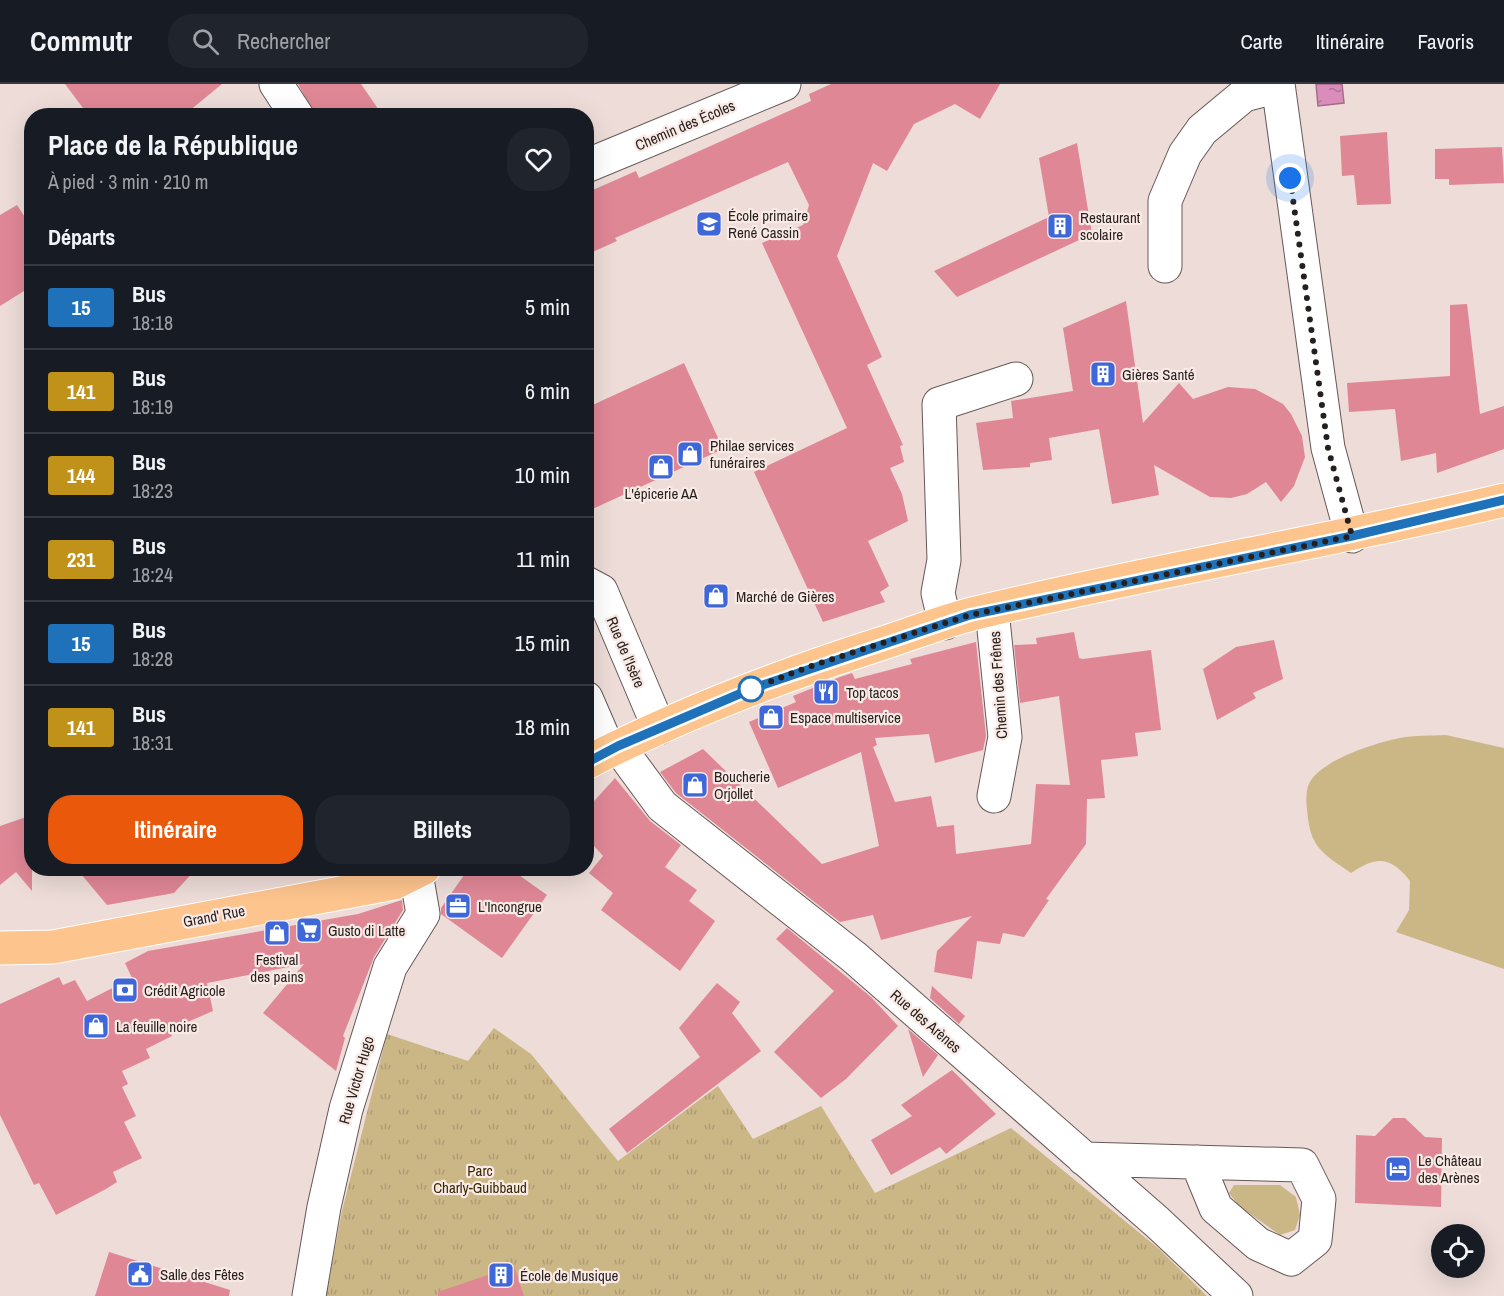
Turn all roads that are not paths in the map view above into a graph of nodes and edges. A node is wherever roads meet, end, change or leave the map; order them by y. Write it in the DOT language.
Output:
graph roads {
  1 [pos="276,84"];
  2 [pos="784,84"];
  3 [pos="1277,85"];
  4 [pos="292,108"];
  5 [pos="594,163"];
  6 [pos="1165,266"];
  7 [pos="1016,379"];
  8 [pos="1504,500"];
  9 [pos="1352,536"];
  10 [pos="594,587"];
  11 [pos="993,610"];
  12 [pos="945,623"];
  13 [pos="594,722"];
  14 [pos="658,728"];
  15 [pos="605,754"];
  16 [pos="994,796"];
  17 [pos="409,876"];
  18 [pos="420,876"];
  19 [pos="0,948"];
  20 [pos="1084,1159"];
  21 [pos="1197,1162"];
  22 [pos="309,1296"];
  23 [pos="1236,1296"];
  1 -- 4 [label="street"];
  2 -- 5 [label="street, Chemin des Écoles"];
  3 -- 6 [label="street"];
  3 -- 9 [label="street"];
  7 -- 12 [label="street"];
  8 -- 9 [label="main road"];
  9 -- 11 [label="main road"];
  10 -- 14 [label="street, Rue de l'Isère"];
  11 -- 12 [label="main road"];
  11 -- 16 [label="street, Chemin des Frênes"];
  12 -- 14 [label="main road"];
  13 -- 15 [label="street"];
  14 -- 15 [label="main road"];
  15 -- 20 [label="street, Rue des Arènes"];
  17 -- 19 [label="main road, Grand' Rue"];
  18 -- 22 [label="street, Rue Victor Hugo"];
  20 -- 21 [label="street"];
  20 -- 23 [label="street, Rue des Arènes"];
}
